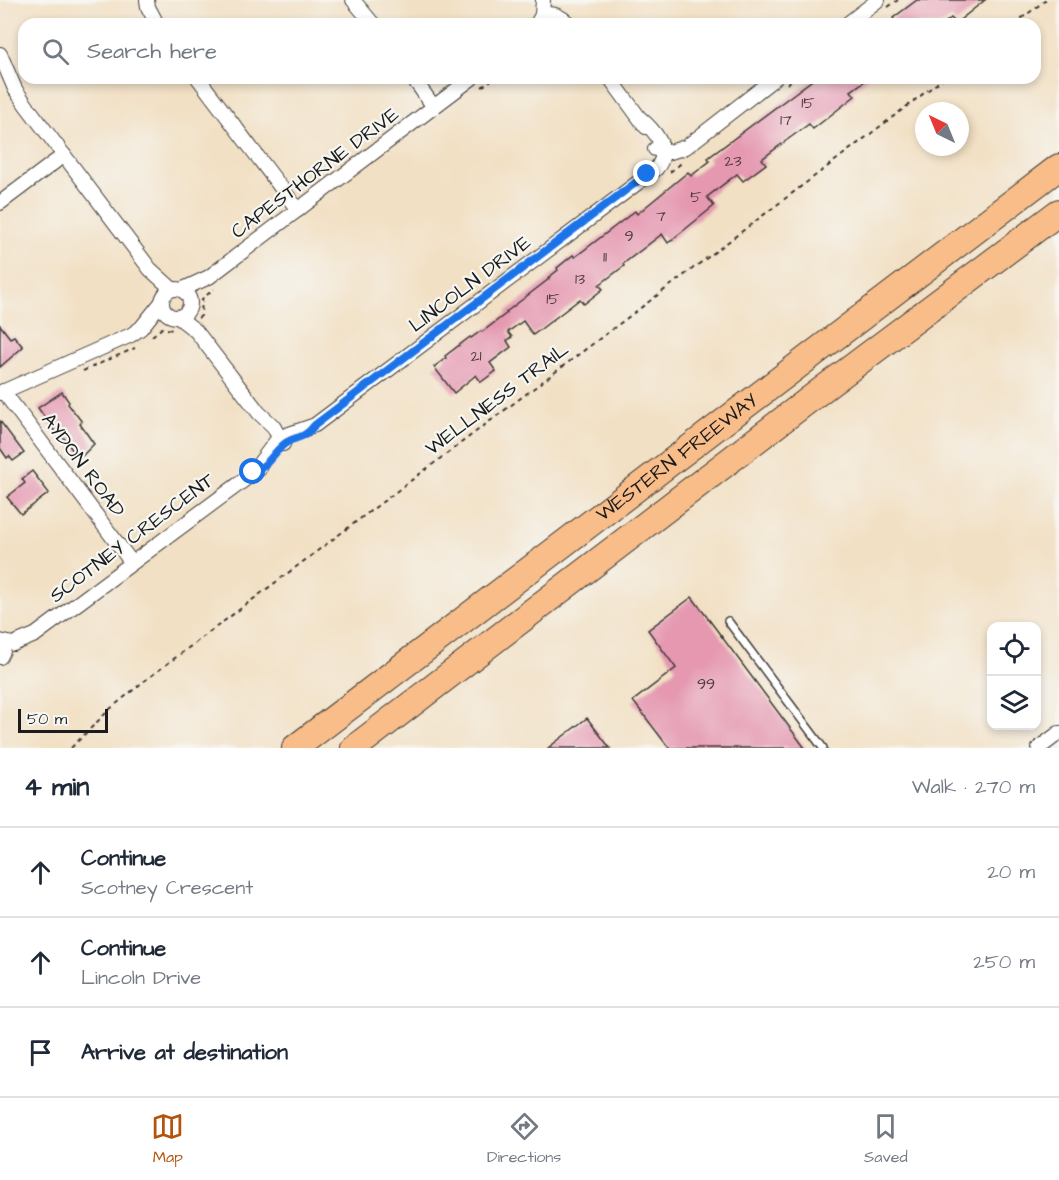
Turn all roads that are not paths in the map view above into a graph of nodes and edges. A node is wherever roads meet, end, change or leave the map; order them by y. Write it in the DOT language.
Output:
graph roads {
  1 [pos="147,0"];
  2 [pos="353,0"];
  3 [pos="543,0"];
  4 [pos="878,0"];
  5 [pos="546,17"];
  6 [pos="154,18"];
  7 [pos="367,18"];
  8 [pos="561,18"];
  9 [pos="855,18"];
  10 [pos="0,54"];
  11 [pos="203,84"];
  12 [pos="417,84"];
  13 [pos="464,84"];
  14 [pos="615,84"];
  15 [pos="767,84"];
  16 [pos="434,107"];
  17 [pos="661,149"];
  18 [pos="64,155"];
  19 [pos="1059,166"];
  20 [pos="0,203"];
  21 [pos="298,210"];
  22 [pos="1059,212"];
  23 [pos="176,298"];
  24 [pos="175,316"];
  25 [pos="141,328"];
  26 [pos="196,331"];
  27 [pos="2,392"];
  28 [pos="280,441"];
  29 [pos="132,563"];
  30 [pos="728,621"];
  31 [pos="1,647"];
  32 [pos="1059,733"];
  33 [pos="295,748"];
  34 [pos="354,748"];
  35 [pos="823,748"];
  36 [pos="1039,748"];
  1 -- 6 [label="street"];
  2 -- 7 [label="street"];
  3 -- 5 [label="street"];
  4 -- 9 [label="street"];
  5 -- 8 [label="street"];
  10 -- 18 [label="street"];
  11 -- 21 [label="street"];
  12 -- 16 [label="street"];
  13 -- 16 [label="street, CAPESTHORNE DRIVE"];
  14 -- 17 [label="street"];
  15 -- 17 [label="street"];
  16 -- 21 [label="street, CAPESTHORNE DRIVE"];
  17 -- 28 [label="street, LINCOLN DRIVE"];
  18 -- 20 [label="street"];
  18 -- 23 [label="street"];
  19 -- 33 [label="highway, WESTERN FREEWAY"];
  21 -- 23 [label="street, CAPESTHORNE DRIVE"];
  22 -- 34 [label="highway, WESTERN FREEWAY"];
  23 -- 24 [label="street, CAPESTHORNE DRIVE"];
  23 -- 24 [label="street"];
  23 -- 25 [label="street, CAPESTHORNE DRIVE"];
  23 -- 26 [label="street"];
  24 -- 25 [label="street, CAPESTHORNE DRIVE"];
  24 -- 26 [label="street"];
  25 -- 27 [label="street, CAPESTHORNE DRIVE"];
  26 -- 28 [label="street"];
  27 -- 29 [label="street, AYDON ROAD"];
  28 -- 29 [label="street, SCOTNEY CRESCENT"];
  29 -- 31 [label="street, SCOTNEY CRESCENT"];
  30 -- 35 [label="lane"];
  32 -- 36 [label="street"];
}
